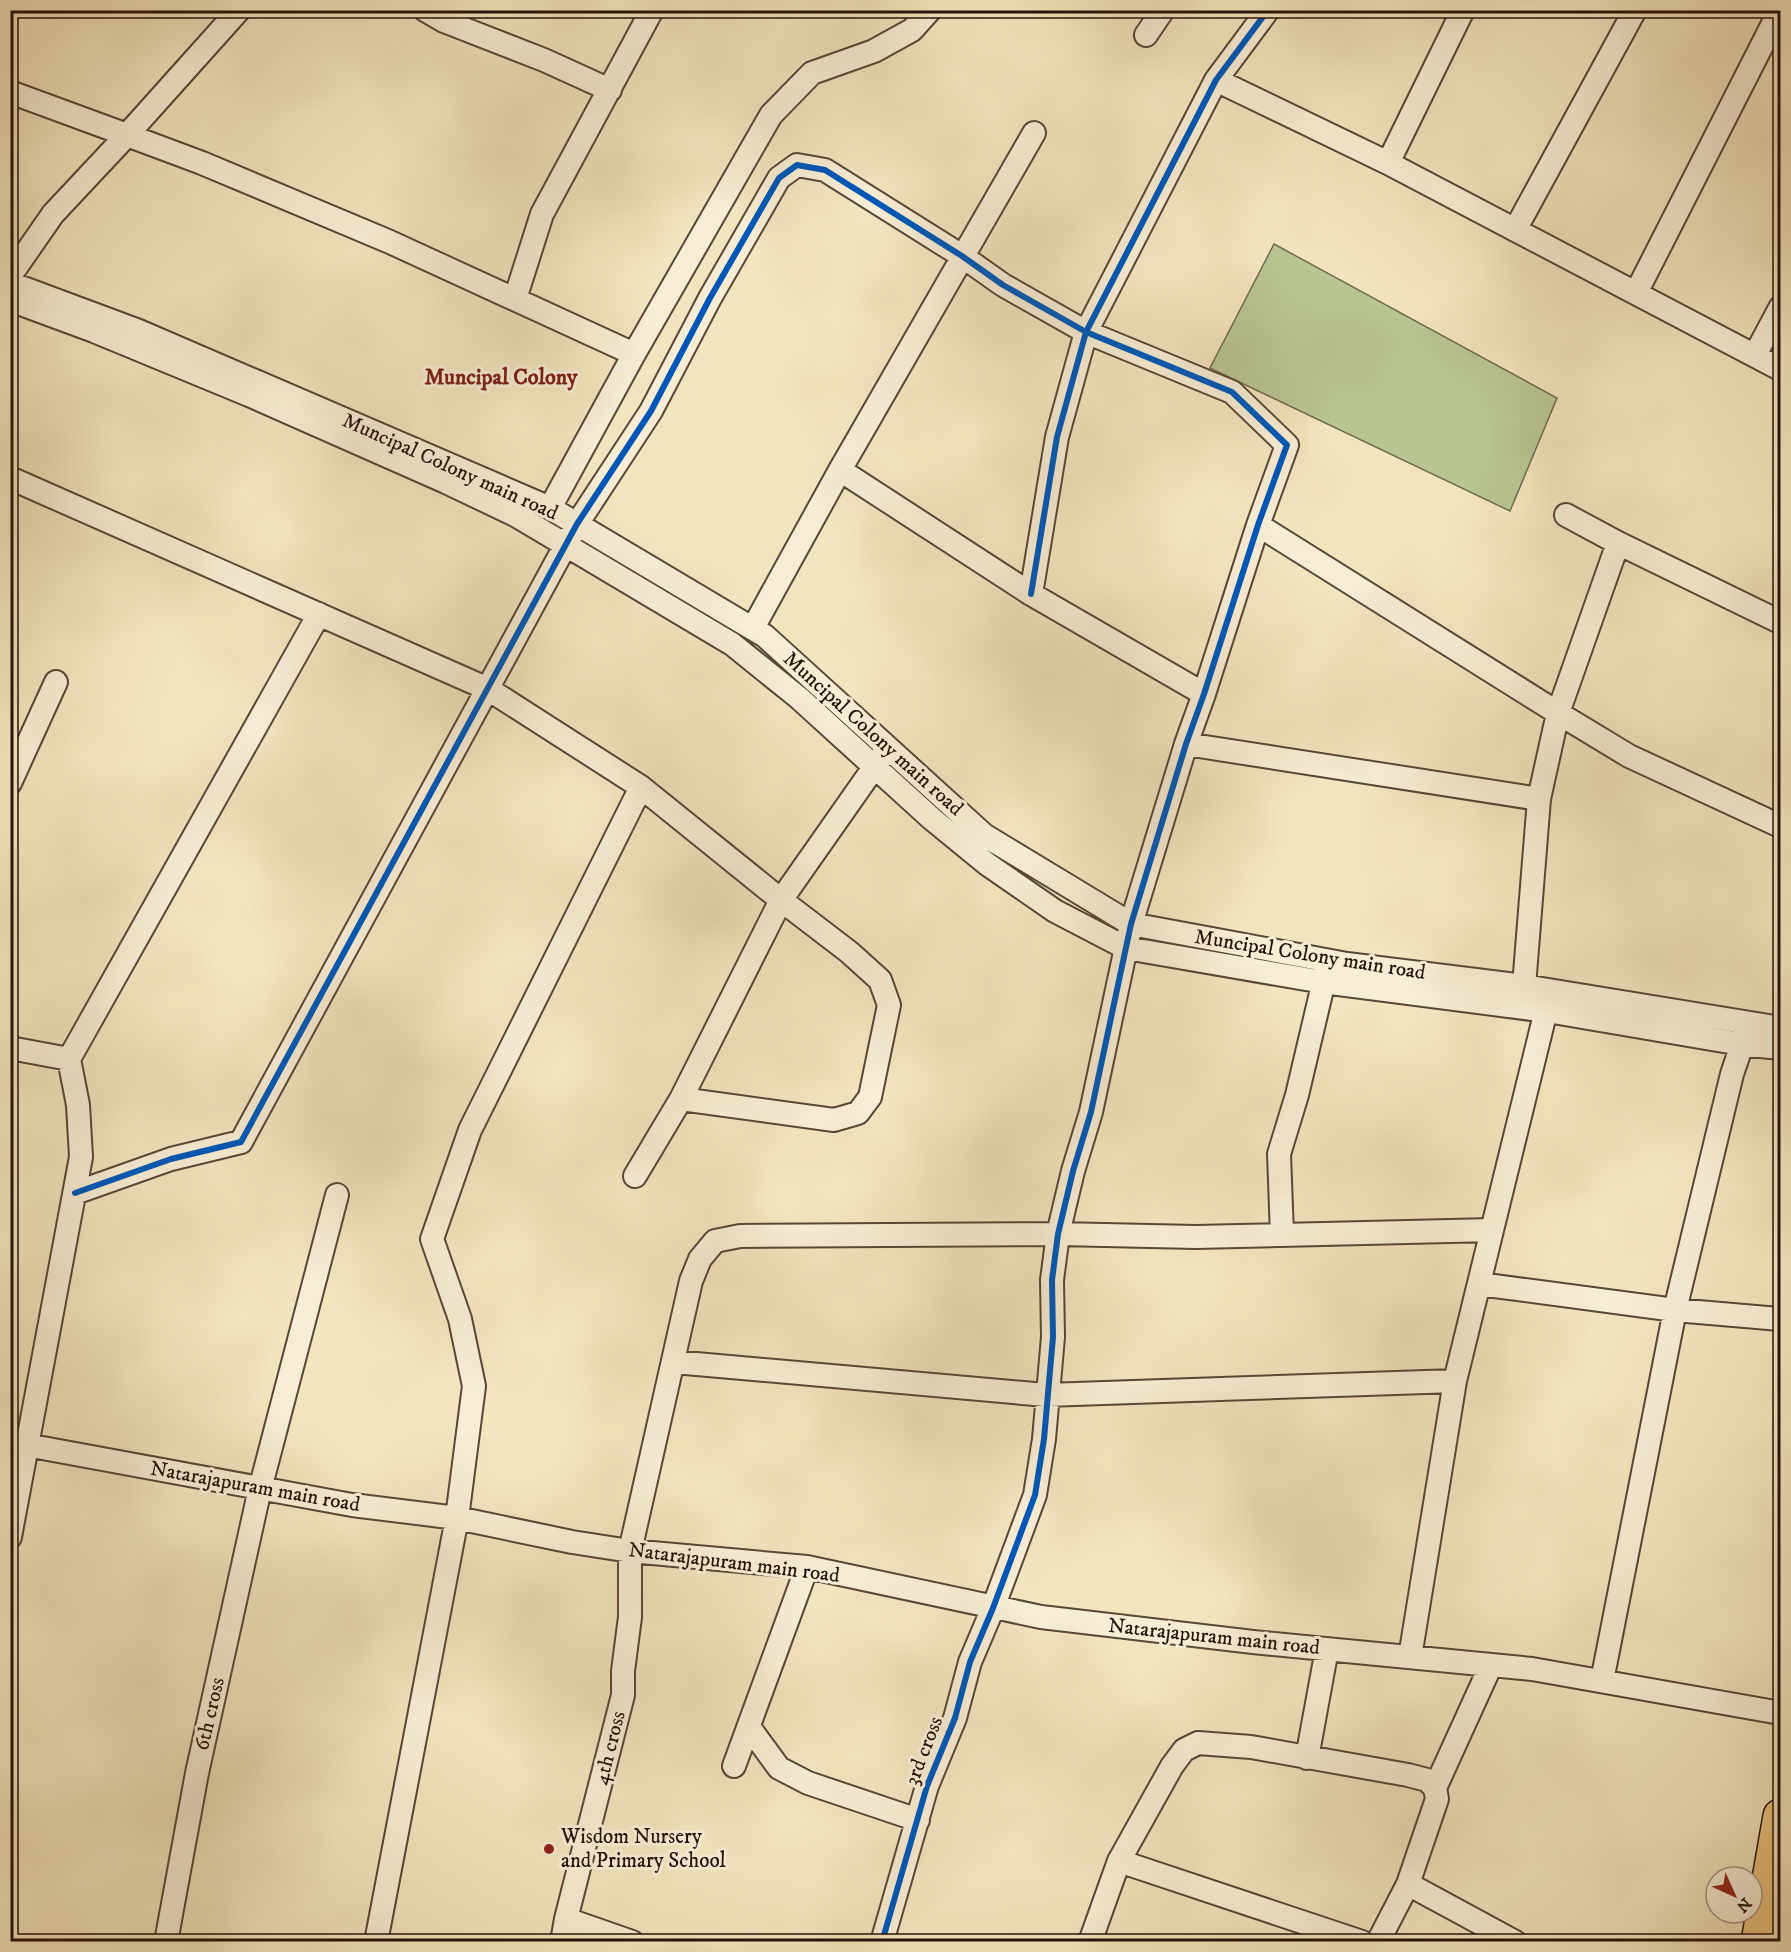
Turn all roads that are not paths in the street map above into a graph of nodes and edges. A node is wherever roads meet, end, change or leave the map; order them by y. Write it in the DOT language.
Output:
graph roads {
  1 [pos="239,10"];
  2 [pos="425,10"];
  3 [pos="652,10"];
  4 [pos="930,10"];
  5 [pos="1163,10"];
  6 [pos="1268,10"];
  7 [pos="1463,10"];
  8 [pos="1635,10"];
  9 [pos="1780,10"];
  10 [pos="1146,35"];
  11 [pos="1216,80"];
  12 [pos="610,90"];
  13 [pos="10,92"];
  14 [pos="1034,133"];
  15 [pos="127,135"];
  16 [pos="1388,163"];
  17 [pos="1515,230"];
  18 [pos="962,256"];
  19 [pos="10,276"];
  20 [pos="10,283"];
  21 [pos="1636,293"];
  22 [pos="515,299"];
  23 [pos="10,300"];
  24 [pos="1780,308"];
  25 [pos="1086,332"];
  26 [pos="634,354"];
  27 [pos="1755,356"];
  28 [pos="1780,369"];
  29 [pos="840,470"];
  30 [pos="10,478"];
  31 [pos="550,508"];
  32 [pos="1566,515"];
  33 [pos="577,524"];
  34 [pos="1258,525"];
  35 [pos="1618,543"];
  36 [pos="566,546"];
  37 [pos="1031,594"];
  38 [pos="319,614"];
  39 [pos="1780,622"];
  40 [pos="753,628"];
  41 [pos="56,682"];
  42 [pos="488,689"];
  43 [pos="1204,694"];
  44 [pos="1558,713"];
  45 [pos="1186,744"];
  46 [pos="888,747"];
  47 [pos="874,767"];
  48 [pos="10,783"];
  49 [pos="641,787"];
  50 [pos="1539,799"];
  51 [pos="1780,826"];
  52 [pos="781,900"];
  53 [pos="1131,924"];
  54 [pos="1126,948"];
  55 [pos="1326,972"];
  56 [pos="1524,986"];
  57 [pos="1548,1001"];
  58 [pos="1780,1028"];
  59 [pos="1746,1034"];
  60 [pos="10,1048"];
  61 [pos="1780,1048"];
  62 [pos="69,1059"];
  63 [pos="681,1099"];
  64 [pos="635,1176"];
  65 [pos="75,1193"];
  66 [pos="337,1195"];
  67 [pos="1492,1230"];
  68 [pos="1058,1234"];
  69 [pos="1282,1235"];
  70 [pos="1479,1284"];
  71 [pos="1675,1310"];
  72 [pos="1780,1318"];
  73 [pos="674,1362"];
  74 [pos="1455,1381"];
  75 [pos="1046,1395"];
  76 [pos="20,1444"];
  77 [pos="261,1488"];
  78 [pos="458,1518"];
  79 [pos="10,1537"];
  80 [pos="630,1551"];
  81 [pos="807,1567"];
  82 [pos="993,1608"];
  83 [pos="1327,1649"];
  84 [pos="1410,1657"];
  85 [pos="1491,1665"];
  86 [pos="1602,1681"];
  87 [pos="1780,1713"];
  88 [pos="748,1727"];
  89 [pos="1307,1758"];
  90 [pos="734,1766"];
  91 [pos="1434,1788"];
  92 [pos="1780,1816"];
  93 [pos="918,1820"];
  94 [pos="1119,1861"];
  95 [pos="1408,1884"];
  96 [pos="566,1919"];
  97 [pos="166,1941"];
  98 [pos="376,1941"];
  99 [pos="562,1941"];
  100 [pos="632,1941"];
  101 [pos="882,1941"];
  102 [pos="1090,1941"];
  103 [pos="1362,1941"];
  104 [pos="1378,1941"];
  105 [pos="1515,1941"];
  106 [pos="1758,1941"];
  1 -- 15 [label="street"];
  2 -- 12 [label="street"];
  3 -- 12 [label="street"];
  4 -- 26 [label="street"];
  5 -- 10 [label="street"];
  6 -- 11 [label="street"];
  7 -- 16 [label="street"];
  8 -- 17 [label="street"];
  9 -- 21 [label="street"];
  11 -- 16 [label="street"];
  11 -- 25 [label="street"];
  12 -- 22 [label="street"];
  13 -- 15 [label="street"];
  14 -- 18 [label="street"];
  15 -- 19 [label="street"];
  15 -- 22 [label="street"];
  16 -- 17 [label="street"];
  17 -- 21 [label="street"];
  18 -- 25 [label="street"];
  18 -- 29 [label="street"];
  18 -- 33 [label="street"];
  20 -- 31 [label="street, Muncipal Colony main road"];
  21 -- 27 [label="street"];
  22 -- 26 [label="street"];
  23 -- 36 [label="street"];
  24 -- 27 [label="street"];
  25 -- 34 [label="street, 3rd cross"];
  25 -- 37 [label="street"];
  26 -- 31 [label="street"];
  27 -- 28 [label="street"];
  29 -- 37 [label="street"];
  29 -- 40 [label="street"];
  30 -- 38 [label="street"];
  31 -- 33 [label="street, Muncipal Colony main road"];
  32 -- 35 [label="street"];
  33 -- 36 [label="street"];
  33 -- 40 [label="street, Muncipal Colony main road"];
  34 -- 43 [label="street, 3rd cross"];
  34 -- 44 [label="street"];
  35 -- 39 [label="street"];
  35 -- 44 [label="street"];
  36 -- 42 [label="street"];
  36 -- 47 [label="street"];
  37 -- 43 [label="street"];
  38 -- 42 [label="street"];
  38 -- 62 [label="street"];
  40 -- 46 [label="street, Muncipal Colony main road"];
  41 -- 48 [label="street"];
  42 -- 49 [label="street"];
  42 -- 65 [label="street"];
  43 -- 45 [label="street, 3rd cross"];
  44 -- 50 [label="street"];
  44 -- 51 [label="street"];
  45 -- 50 [label="street"];
  45 -- 53 [label="street, 3rd cross"];
  46 -- 47 [label="street"];
  46 -- 53 [label="street, Muncipal Colony main road"];
  47 -- 52 [label="street"];
  47 -- 54 [label="street"];
  49 -- 52 [label="street"];
  49 -- 78 [label="street"];
  50 -- 56 [label="street"];
  52 -- 63 [label="street"];
  52 -- 63 [label="street"];
  53 -- 54 [label="street, 3rd cross"];
  53 -- 55 [label="street, Muncipal Colony main road"];
  54 -- 55 [label="street"];
  54 -- 68 [label="street, 3rd cross"];
  55 -- 56 [label="street, Muncipal Colony main road"];
  55 -- 57 [label="street"];
  55 -- 69 [label="street"];
  56 -- 57 [label="street, Muncipal Colony main road"];
  57 -- 59 [label="street, Muncipal Colony main road"];
  57 -- 67 [label="street"];
  58 -- 59 [label="street, Muncipal Colony main road"];
  59 -- 61 [label="street"];
  59 -- 71 [label="street"];
  60 -- 62 [label="street"];
  62 -- 65 [label="street"];
  63 -- 64 [label="street"];
  65 -- 76 [label="street"];
  66 -- 77 [label="street, 6th cross"];
  67 -- 69 [label="street"];
  67 -- 70 [label="street"];
  68 -- 69 [label="street"];
  68 -- 73 [label="street, 4th cross"];
  68 -- 75 [label="street, 3rd cross"];
  70 -- 71 [label="street"];
  70 -- 74 [label="street"];
  71 -- 72 [label="street"];
  71 -- 86 [label="street"];
  73 -- 75 [label="street"];
  73 -- 80 [label="street, 4th cross"];
  74 -- 75 [label="street"];
  74 -- 84 [label="street"];
  75 -- 82 [label="street, 3rd cross"];
  76 -- 77 [label="street, Natarajapuram main road"];
  76 -- 79 [label="street"];
  77 -- 78 [label="street, Natarajapuram main road"];
  77 -- 97 [label="street, 6th cross"];
  78 -- 80 [label="street, Natarajapuram main road"];
  78 -- 98 [label="street"];
  80 -- 81 [label="street, Natarajapuram main road"];
  80 -- 96 [label="street, 4th cross"];
  81 -- 82 [label="street, Natarajapuram main road"];
  81 -- 88 [label="street"];
  82 -- 83 [label="street, Natarajapuram main road"];
  82 -- 93 [label="street, 3rd cross"];
  83 -- 84 [label="street, Natarajapuram main road"];
  83 -- 89 [label="street"];
  84 -- 85 [label="street, Natarajapuram main road"];
  85 -- 86 [label="street, Natarajapuram main road"];
  85 -- 91 [label="street"];
  86 -- 87 [label="street, Natarajapuram main road"];
  88 -- 90 [label="street"];
  88 -- 93 [label="street"];
  89 -- 91 [label="street"];
  89 -- 94 [label="street"];
  91 -- 95 [label="street"];
  92 -- 106 [label="main road"];
  93 -- 101 [label="street, 3rd cross"];
  94 -- 102 [label="street"];
  94 -- 103 [label="street"];
  95 -- 104 [label="street"];
  95 -- 105 [label="street"];
  96 -- 99 [label="street, 4th cross"];
  96 -- 100 [label="street"];
}
